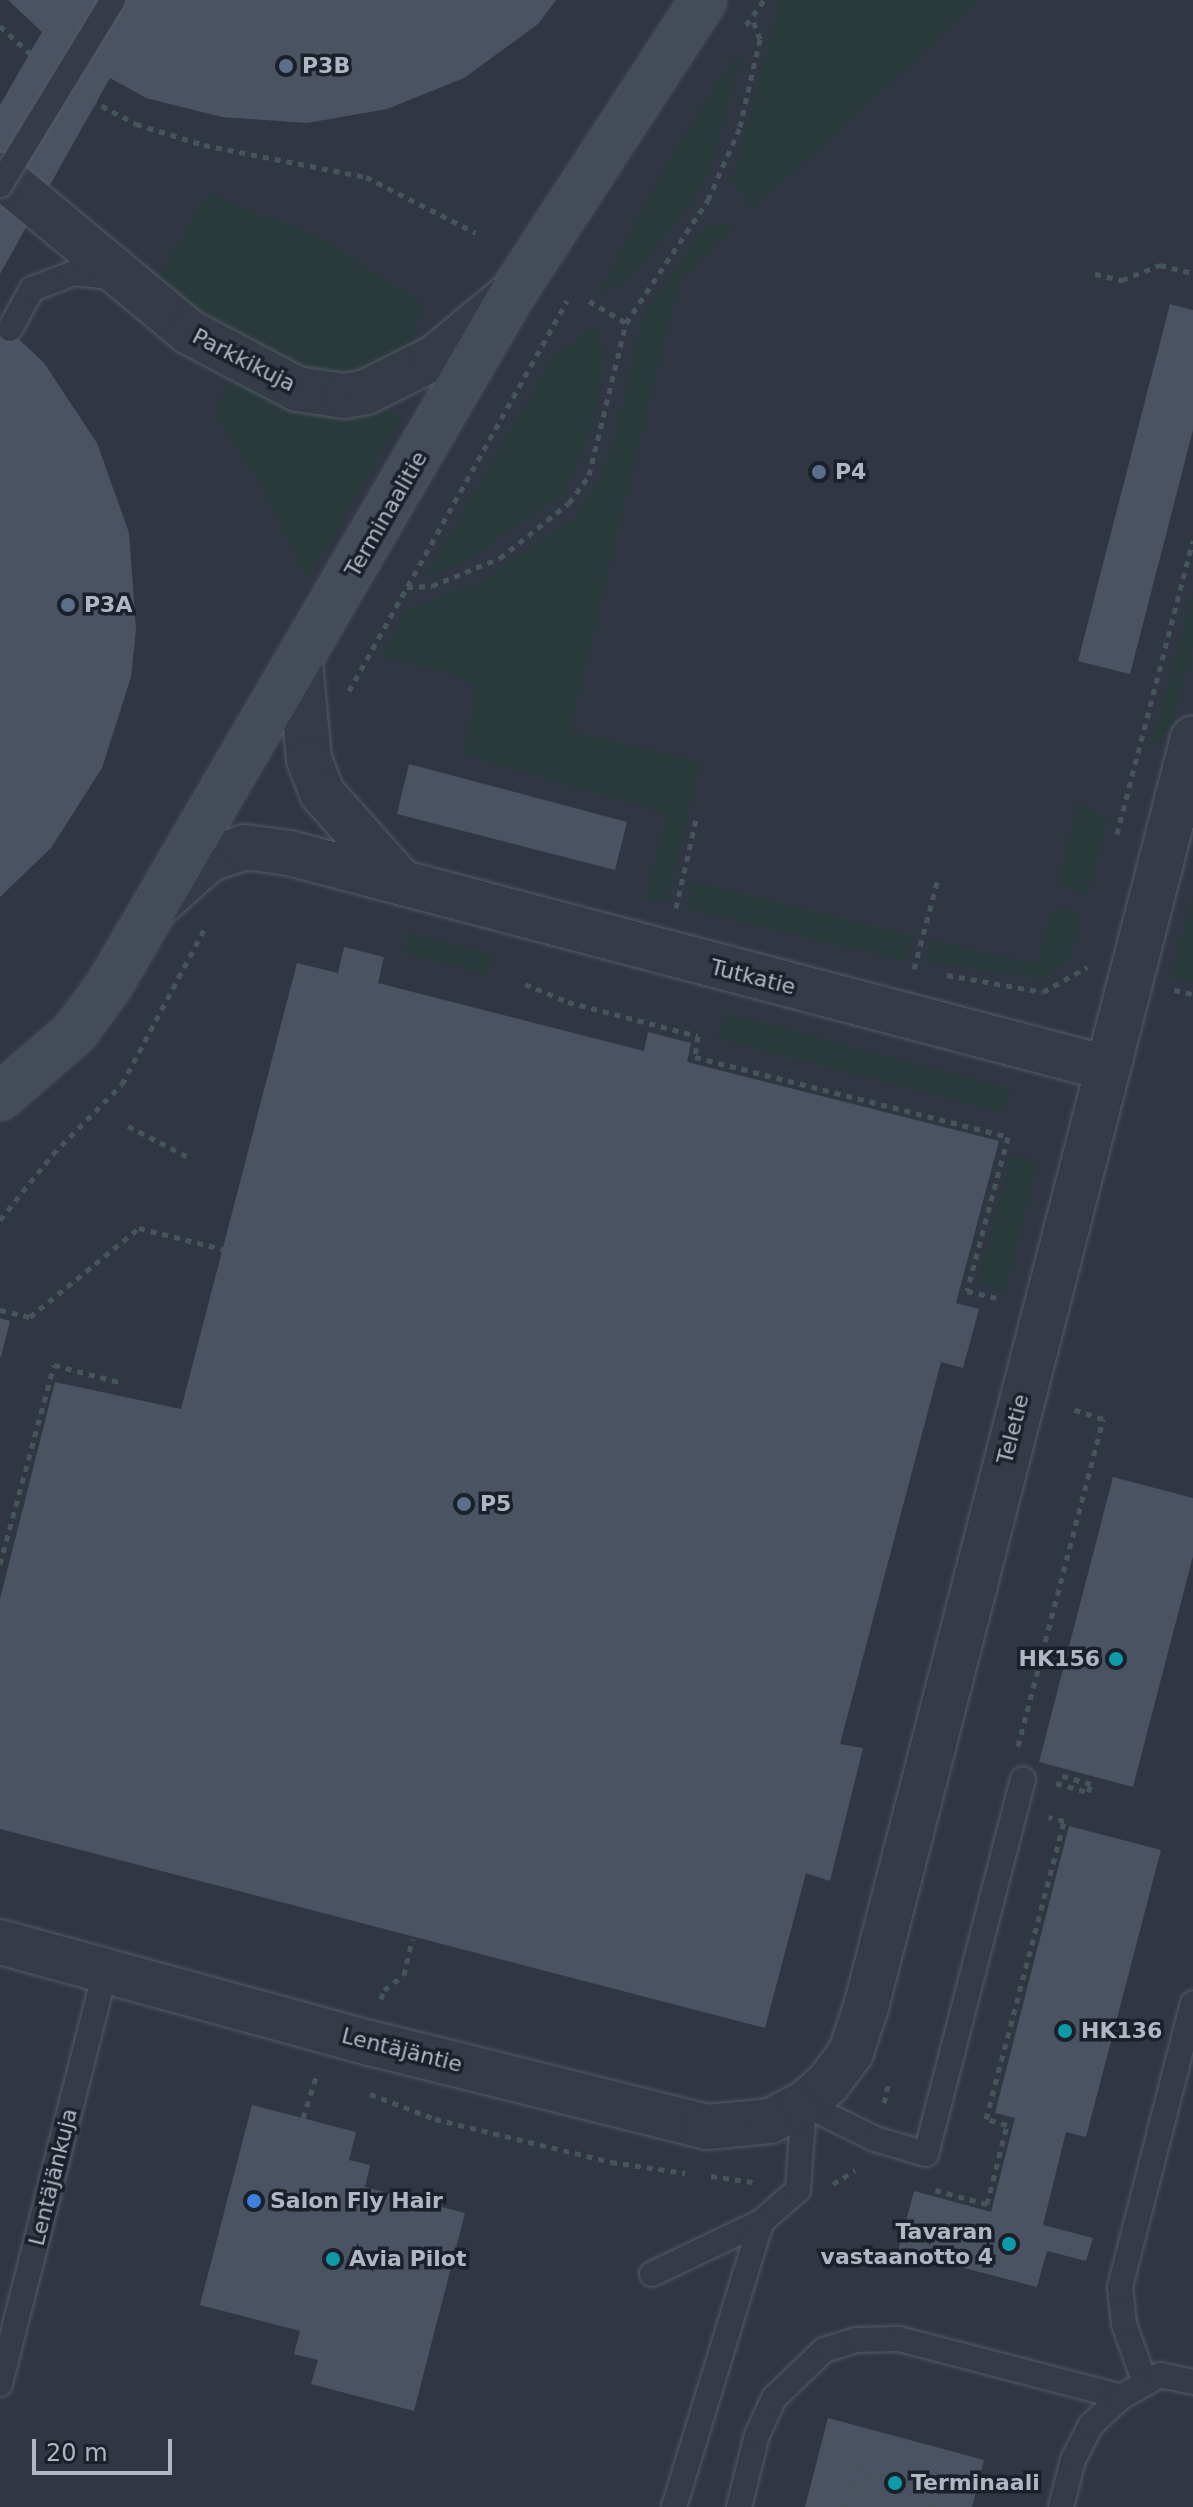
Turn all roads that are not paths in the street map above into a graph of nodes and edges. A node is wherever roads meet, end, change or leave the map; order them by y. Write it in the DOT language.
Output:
graph roads {
  1 [pos="113,0"];
  2 [pos="704,0"];
  3 [pos="0,175"];
  4 [pos="0,185"];
  5 [pos="122,278"];
  6 [pos="512,294"];
  7 [pos="10,329"];
  8 [pos="300,662"];
  9 [pos="1193,738"];
  10 [pos="402,882"];
  11 [pos="153,910"];
  12 [pos="75,1032"];
  13 [pos="1106,1068"];
  14 [pos="0,1077"];
  15 [pos="0,1097"];
  16 [pos="1018,1770"];
  17 [pos="0,1942"];
  18 [pos="106,1969"];
  19 [pos="1193,2003"];
  20 [pos="804,2104"];
  21 [pos="761,2222"];
  22 [pos="652,2274"];
  23 [pos="1144,2380"];
  24 [pos="1193,2382"];
  25 [pos="0,2384"];
  26 [pos="1121,2397"];
  27 [pos="674,2507"];
  28 [pos="739,2507"];
  29 [pos="1061,2507"];
  1 -- 4 [label="lane, bridge"];
  2 -- 6 [label="main road, Terminaalitie"];
  3 -- 5 [label="street, Parkkikuja"];
  5 -- 6 [label="street, Parkkikuja"];
  5 -- 7 [label="lane"];
  6 -- 8 [label="main road, Terminaalitie"];
  8 -- 10 [label="street"];
  8 -- 11 [label="main road, Terminaalitie"];
  9 -- 13 [label="street, Teletie"];
  10 -- 11 [label="street, Tutkatie"];
  10 -- 13 [label="street, Tutkatie"];
  11 -- 12 [label="main road, Terminaalitie"];
  12 -- 14 [label="main road"];
  12 -- 15 [label="main road"];
  13 -- 20 [label="street, Teletie"];
  16 -- 20 [label="lane"];
  17 -- 18 [label="street, Lentäjäntie"];
  18 -- 20 [label="street, Lentäjäntie"];
  18 -- 25 [label="lane, Lentäjänkuja"];
  19 -- 23 [label="lane"];
  20 -- 21 [label="lane"];
  21 -- 22 [label="lane"];
  21 -- 27 [label="lane"];
  23 -- 24 [label="lane"];
  23 -- 26 [label="lane"];
  26 -- 28 [label="lane"];
  26 -- 29 [label="lane"];
}
